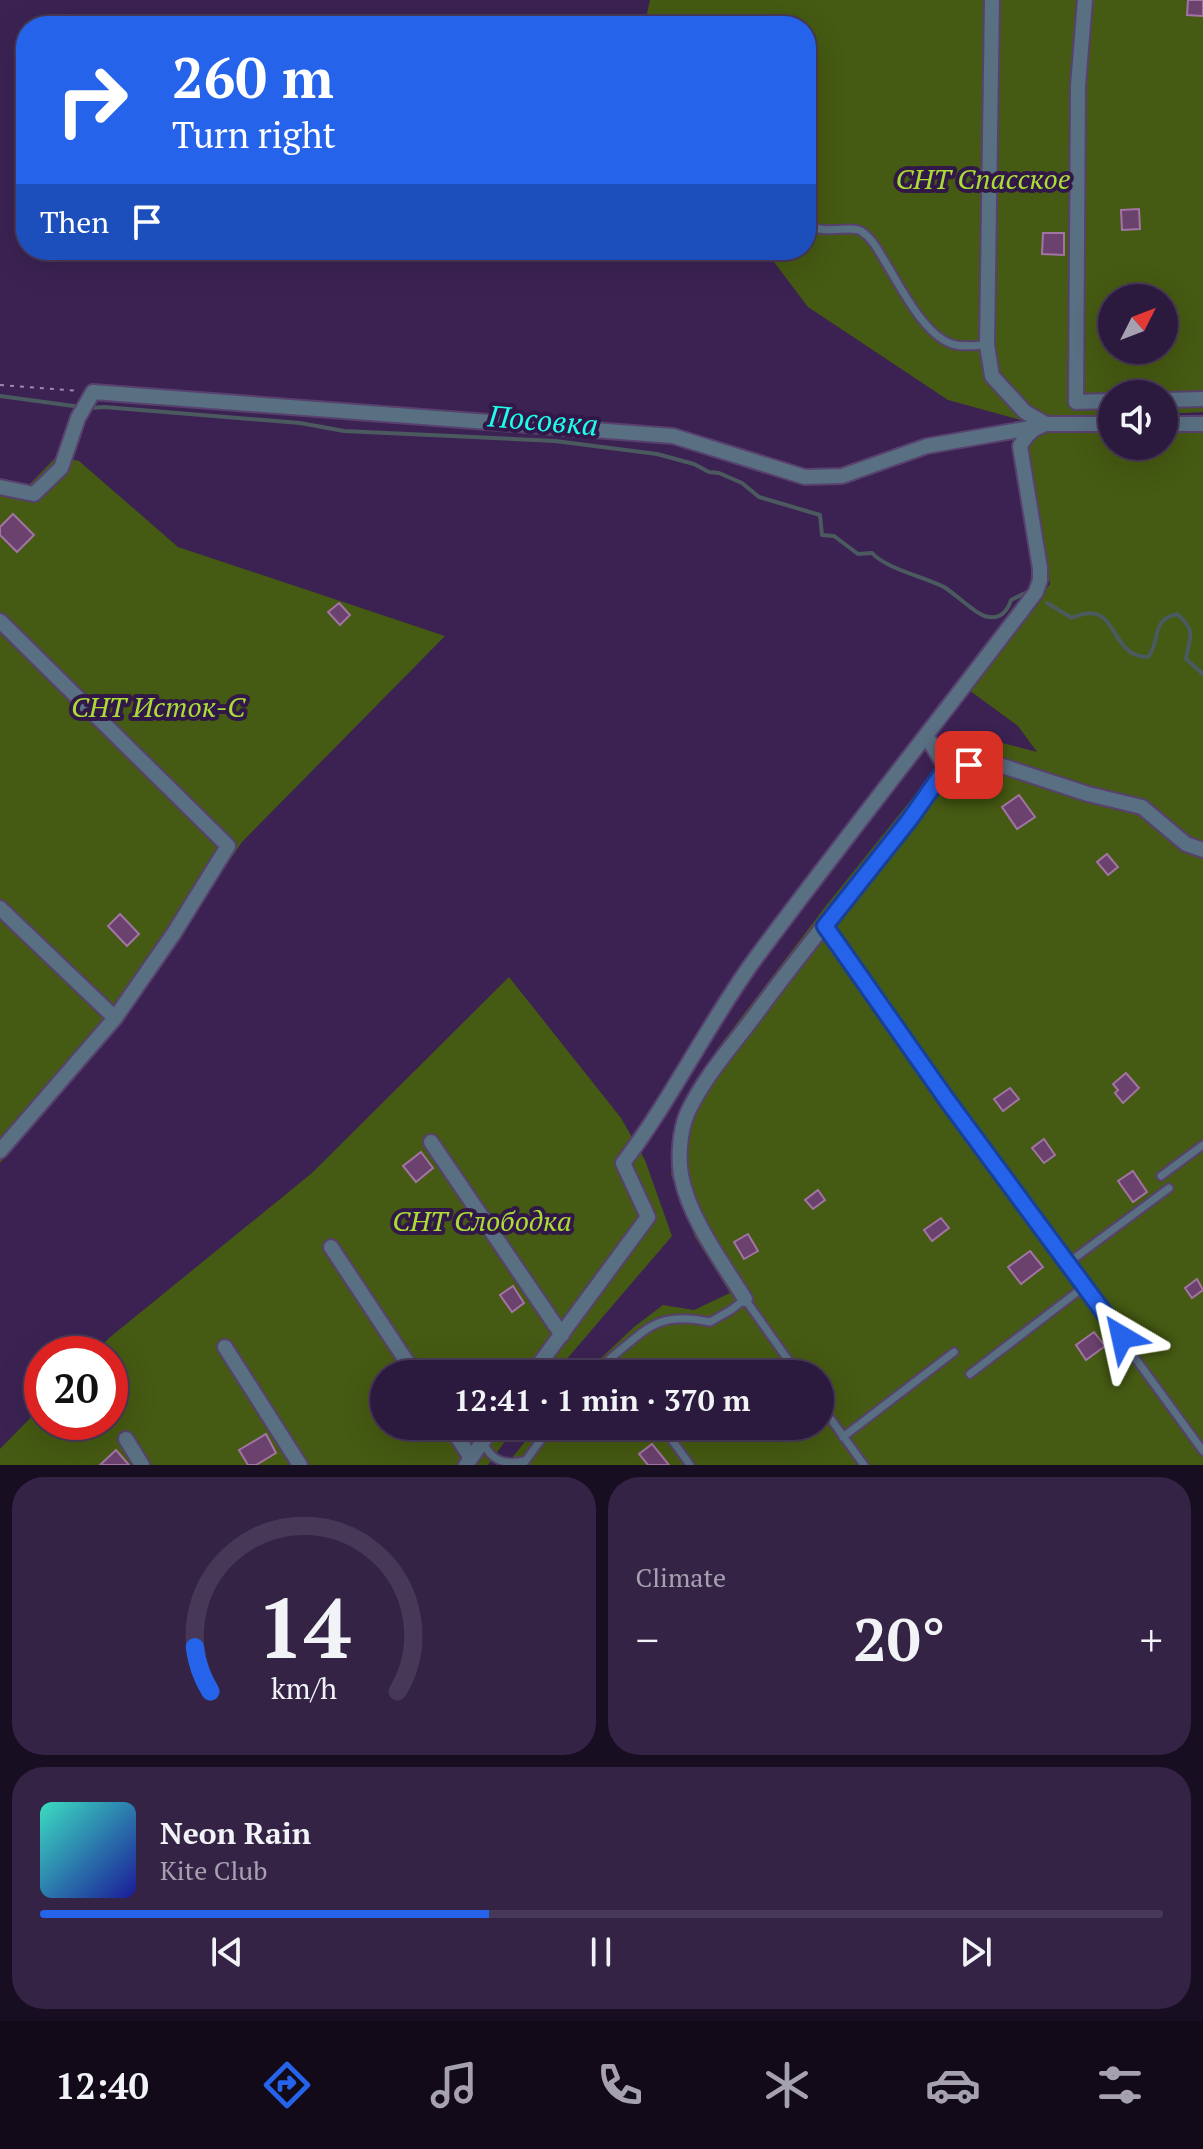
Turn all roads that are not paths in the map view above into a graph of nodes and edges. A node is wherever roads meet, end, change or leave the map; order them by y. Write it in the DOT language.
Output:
graph roads {
  1 [pos="992,0"];
  2 [pos="1085,0"];
  3 [pos="816,229"];
  4 [pos="987,345"];
  5 [pos="1203,399"];
  6 [pos="1178,400"];
  7 [pos="1098,401"];
  8 [pos="1098,424"];
  9 [pos="1178,424"];
  10 [pos="1203,424"];
  11 [pos="1041,425"];
  12 [pos="0,487"];
  13 [pos="0,621"];
  14 [pos="927,737"];
  15 [pos="946,768"];
  16 [pos="1203,850"];
  17 [pos="0,908"];
  18 [pos="825,926"];
  19 [pos="115,1018"];
  20 [pos="431,1142"];
  21 [pos="1203,1145"];
  22 [pos="0,1151"];
  23 [pos="1161,1176"];
  24 [pos="1169,1188"];
  25 [pos="331,1247"];
  26 [pos="1068,1263"];
  27 [pos="1085,1286"];
  28 [pos="745,1299"];
  29 [pos="562,1335"];
  30 [pos="225,1347"];
  31 [pos="954,1352"];
  32 [pos="612,1357"];
  33 [pos="406,1360"];
  34 [pos="543,1360"];
  35 [pos="609,1360"];
  36 [pos="614,1360"];
  37 [pos="788,1360"];
  38 [pos="970,1374"];
  39 [pos="834,1424"];
  40 [pos="843,1437"];
  41 [pos="127,1440"];
  42 [pos="457,1440"];
  43 [pos="541,1440"];
  44 [pos="672,1440"];
  45 [pos="483,1441"];
  46 [pos="1203,1451"];
  47 [pos="468,1462"];
  48 [pos="524,1463"];
  49 [pos="142,1465"];
  50 [pos="300,1465"];
  51 [pos="690,1465"];
  52 [pos="864,1465"];
  1 -- 4 [label="street"];
  2 -- 7 [label="street"];
  3 -- 4 [label="lane"];
  4 -- 11 [label="street"];
  5 -- 6 [label="street"];
  8 -- 11 [label="street"];
  9 -- 10 [label="street"];
  11 -- 12 [label="street"];
  11 -- 14 [label="street"];
  13 -- 19 [label="street"];
  14 -- 15 [label="street"];
  14 -- 29 [label="street"];
  15 -- 16 [label="street"];
  15 -- 18 [label="street"];
  17 -- 19 [label="street"];
  18 -- 26 [label="lane"];
  18 -- 28 [label="street"];
  19 -- 22 [label="street"];
  20 -- 29 [label="street"];
  21 -- 23 [label="lane"];
  24 -- 26 [label="lane"];
  25 -- 33 [label="street"];
  26 -- 27 [label="lane"];
  27 -- 38 [label="lane"];
  27 -- 46 [label="lane"];
  28 -- 32 [label="lane"];
  28 -- 37 [label="lane"];
  29 -- 34 [label="street"];
  30 -- 50 [label="street"];
  31 -- 40 [label="lane"];
  32 -- 35 [label="lane"];
  32 -- 36 [label="lane"];
  39 -- 40 [label="lane"];
  40 -- 52 [label="lane"];
  41 -- 49 [label="street"];
  42 -- 47 [label="street"];
  43 -- 48 [label="lane"];
  44 -- 51 [label="lane"];
  45 -- 47 [label="street"];
  45 -- 48 [label="lane"];
}
